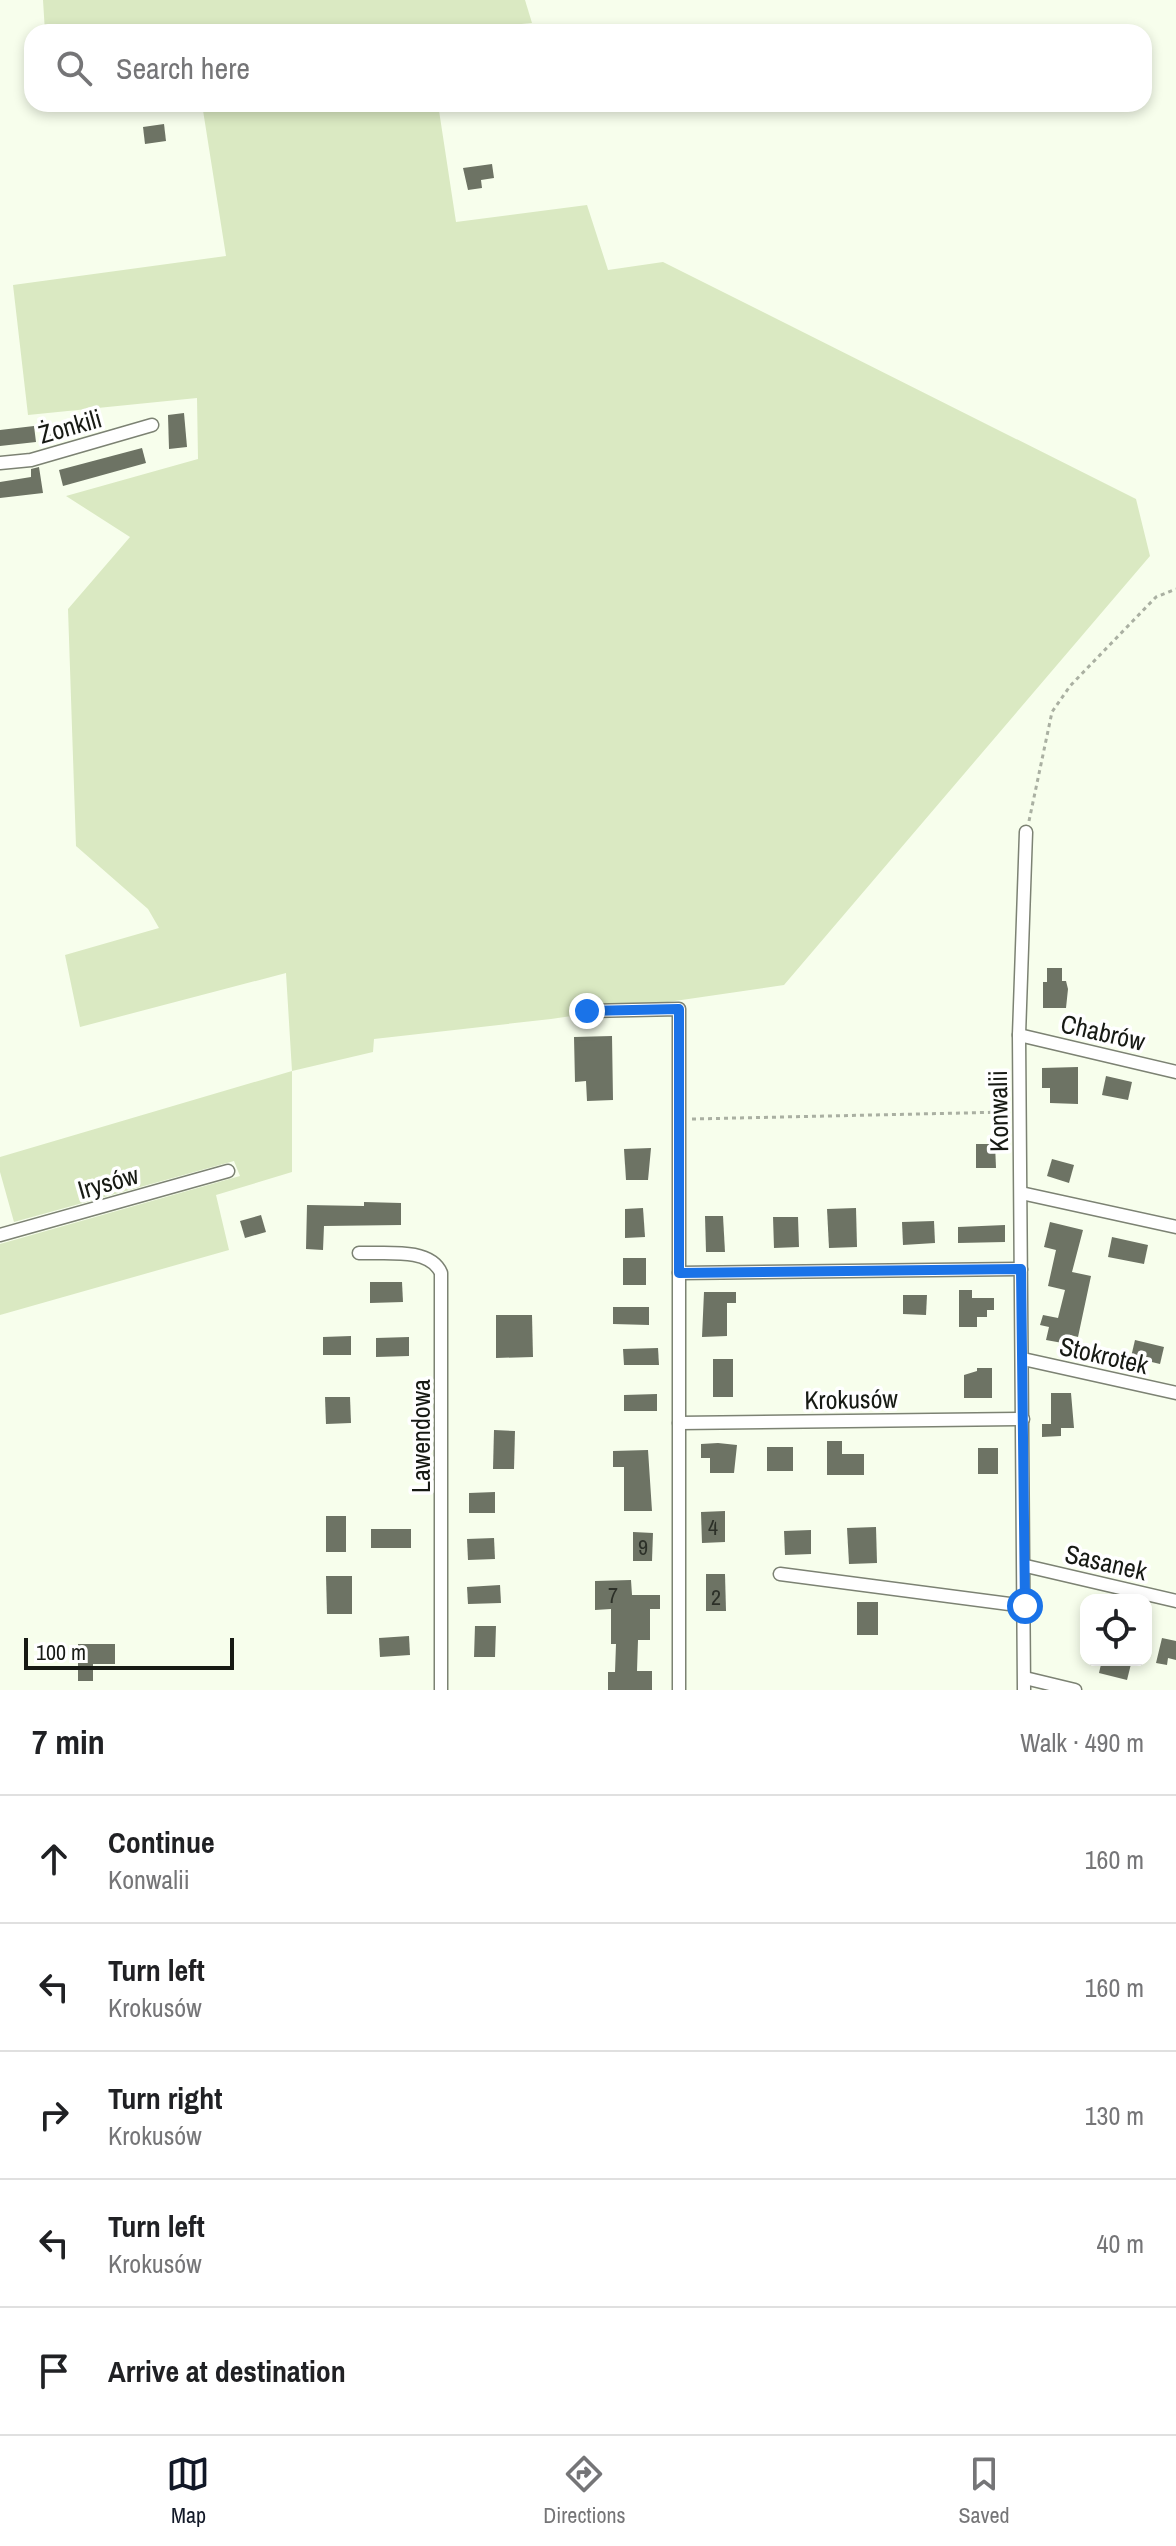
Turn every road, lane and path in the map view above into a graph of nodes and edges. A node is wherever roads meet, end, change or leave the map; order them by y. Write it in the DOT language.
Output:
graph roads {
  1 [pos="152,425"];
  2 [pos="0,463"];
  3 [pos="1176,589"];
  4 [pos="1026,832"];
  5 [pos="587,1011"];
  6 [pos="1019,1035"];
  7 [pos="1176,1072"];
  8 [pos="1020,1112"];
  9 [pos="679,1120"];
  10 [pos="228,1171"];
  11 [pos="1021,1193"];
  12 [pos="1176,1227"];
  13 [pos="0,1235"];
  14 [pos="359,1253"];
  15 [pos="1021,1269"];
  16 [pos="679,1273"];
  17 [pos="1023,1359"];
  18 [pos="1176,1393"];
  19 [pos="1023,1419"];
  20 [pos="679,1423"];
  21 [pos="1026,1566"];
  22 [pos="780,1574"];
  23 [pos="1176,1601"];
  24 [pos="1025,1606"];
  25 [pos="1024,1684"];
  26 [pos="441,1690"];
  27 [pos="679,1690"];
  28 [pos="1075,1690"];
  1 -- 2 [label="street, Żonkili"];
  3 -- 4 [label="path"];
  4 -- 6 [label="street, Konwalii"];
  5 -- 9 [label="street"];
  6 -- 7 [label="street, Chabrów"];
  6 -- 8 [label="street, Konwalii"];
  8 -- 9 [label="path"];
  8 -- 11 [label="street, Konwalii"];
  9 -- 16 [label="street"];
  10 -- 13 [label="street, Irysów"];
  11 -- 12 [label="street"];
  11 -- 15 [label="street, Konwalii"];
  14 -- 26 [label="street, Lawendowa"];
  15 -- 16 [label="street"];
  15 -- 17 [label="street, Konwalii"];
  16 -- 20 [label="street"];
  17 -- 18 [label="street, Stokrotek"];
  17 -- 19 [label="street, Konwalii"];
  19 -- 20 [label="street, Krokusów"];
  19 -- 21 [label="street, Konwalii"];
  20 -- 27 [label="street"];
  21 -- 23 [label="street, Sasanek"];
  21 -- 24 [label="street, Konwalii"];
  22 -- 24 [label="street"];
  24 -- 25 [label="street, Konwalii"];
  25 -- 28 [label="street"];
}
